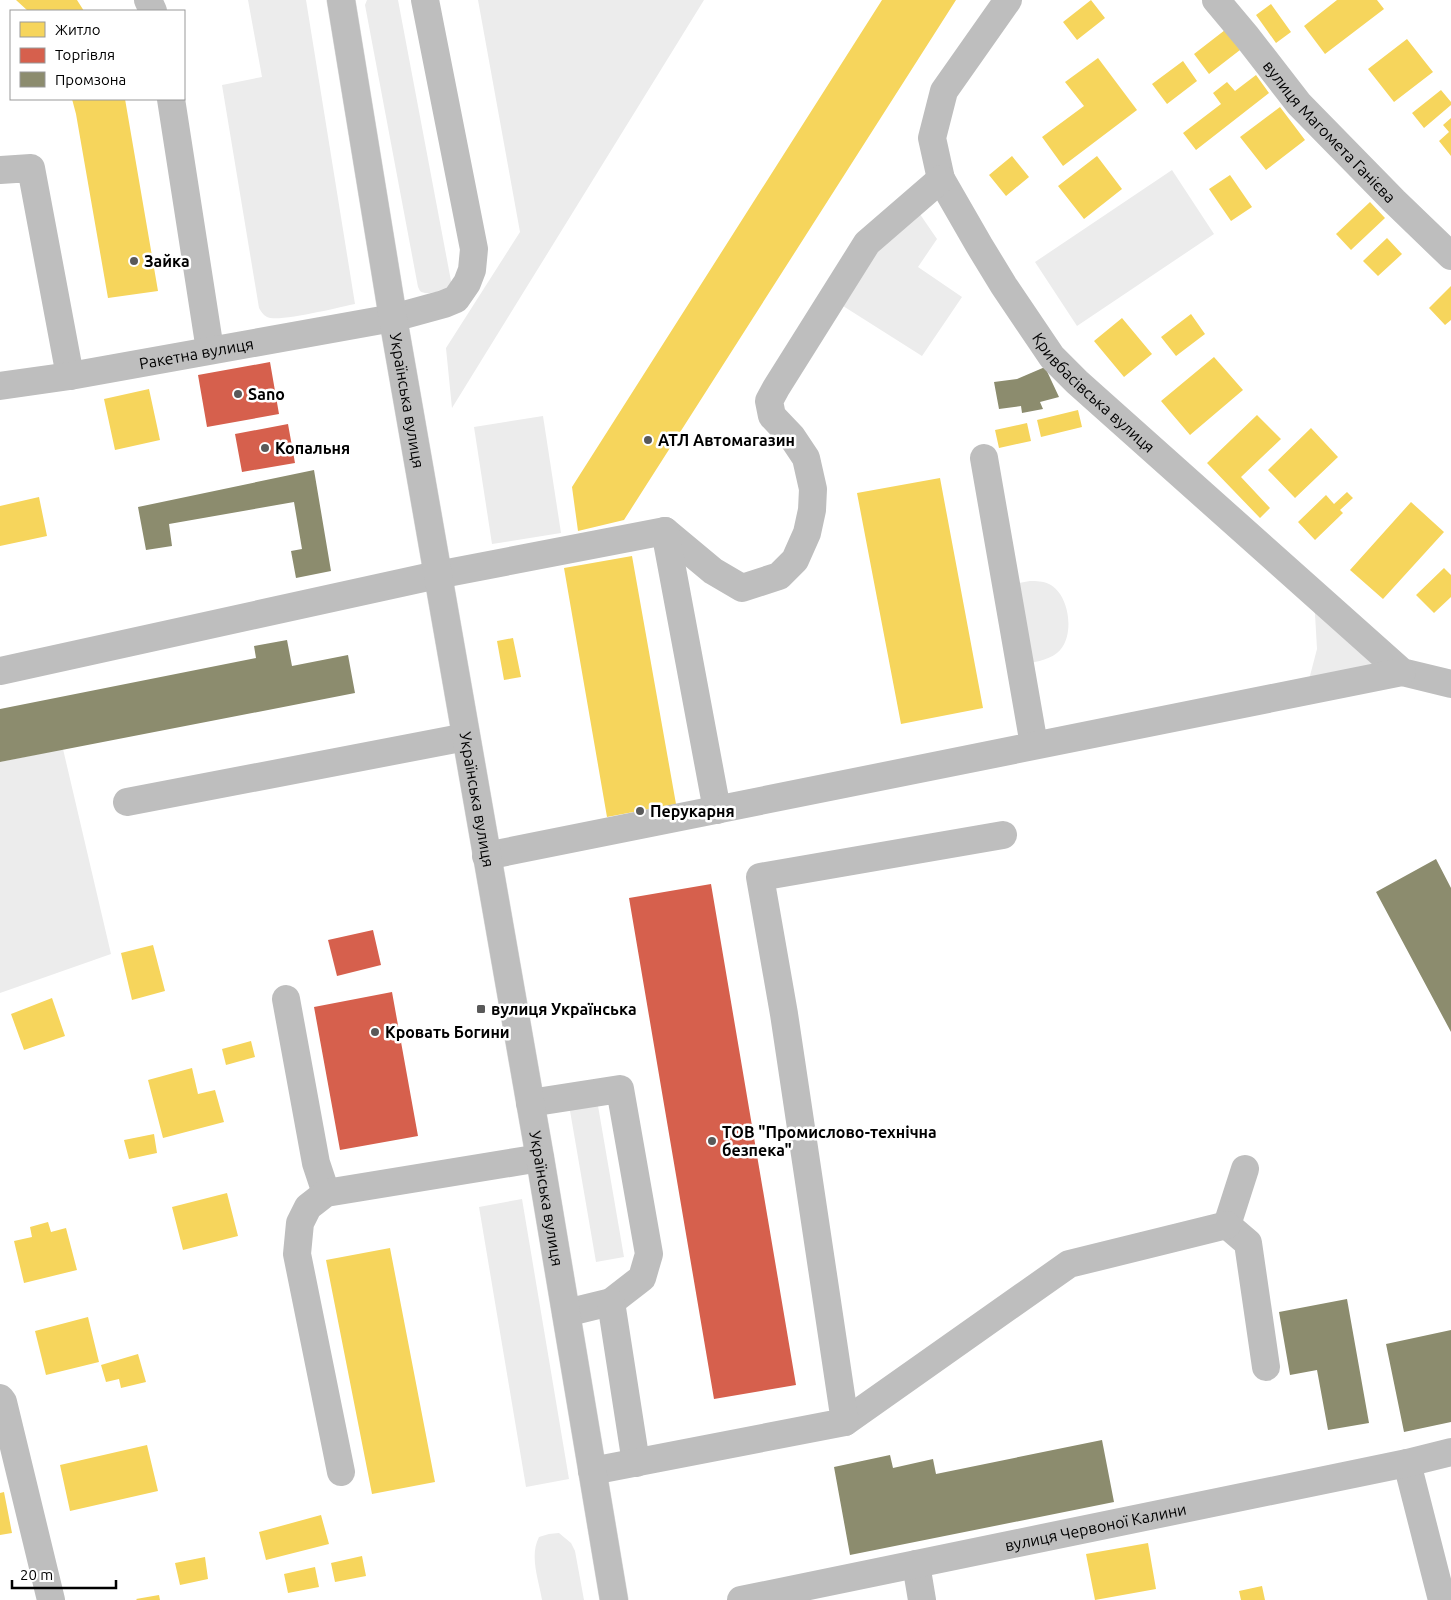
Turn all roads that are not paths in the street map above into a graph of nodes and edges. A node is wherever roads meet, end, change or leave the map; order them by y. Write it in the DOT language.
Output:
graph roads {
  1 [pos="341,0"];
  2 [pos="426,0"];
  3 [pos="1008,0"];
  4 [pos="1216,0"];
  5 [pos="171,100"];
  6 [pos="0,170"];
  7 [pos="941,179"];
  8 [pos="1451,256"];
  9 [pos="392,318"];
  10 [pos="210,350"];
  11 [pos="70,376"];
  12 [pos="0,386"];
  13 [pos="984,458"];
  14 [pos="665,531"];
  15 [pos="437,575"];
  16 [pos="0,671"];
  17 [pos="1402,672"];
  18 [pos="1451,684"];
  19 [pos="466,737"];
  20 [pos="1034,745"];
  21 [pos="128,802"];
  22 [pos="717,810"];
  23 [pos="1003,835"];
  24 [pos="486,856"];
  25 [pos="286,1000"];
  26 [pos="530,1103"];
  27 [pos="540,1158"];
  28 [pos="1246,1169"];
  29 [pos="326,1193"];
  30 [pos="1227,1225"];
  31 [pos="611,1302"];
  32 [pos="566,1313"];
  33 [pos="1266,1367"];
  34 [pos="0,1398"];
  35 [pos="844,1422"];
  36 [pos="1451,1452"];
  37 [pos="636,1463"];
  38 [pos="1407,1463"];
  39 [pos="592,1471"];
  40 [pos="341,1472"];
  41 [pos="916,1564"];
  42 [pos="51,1600"];
  43 [pos="614,1600"];
  44 [pos="741,1600"];
  45 [pos="922,1600"];
  46 [pos="1442,1600"];
  1 -- 9 [label="street, Українська вулиця"];
  2 -- 9 [label="street, Ракетна вулиця"];
  3 -- 7 [label="street, Кривбасівська вулиця"];
  4 -- 8 [label="street, вулиця Магомета Ганієва"];
  5 -- 10 [label="street"];
  6 -- 11 [label="street"];
  7 -- 14 [label="street"];
  7 -- 17 [label="street, Кривбасівська вулиця"];
  9 -- 10 [label="street, Ракетна вулиця"];
  9 -- 15 [label="street, Українська вулиця"];
  10 -- 11 [label="street, Ракетна вулиця"];
  11 -- 12 [label="street, Ракетна вулиця"];
  13 -- 20 [label="street"];
  14 -- 15 [label="street"];
  14 -- 22 [label="street"];
  15 -- 16 [label="street"];
  15 -- 19 [label="street, Українська вулиця"];
  17 -- 18 [label="street, Кривбасівська вулиця"];
  17 -- 20 [label="street"];
  19 -- 21 [label="street"];
  19 -- 24 [label="street, Українська вулиця"];
  20 -- 22 [label="street"];
  22 -- 24 [label="street"];
  23 -- 35 [label="street"];
  24 -- 26 [label="street, Українська вулиця"];
  25 -- 29 [label="street"];
  26 -- 27 [label="street, Українська вулиця"];
  26 -- 31 [label="street"];
  27 -- 29 [label="street"];
  27 -- 32 [label="street, Українська вулиця"];
  28 -- 30 [label="street"];
  29 -- 40 [label="street"];
  30 -- 33 [label="street"];
  30 -- 35 [label="street"];
  31 -- 32 [label="street"];
  31 -- 37 [label="street"];
  32 -- 39 [label="street, Українська вулиця"];
  34 -- 42 [label="street"];
  35 -- 37 [label="street"];
  36 -- 38 [label="street, вулиця Червоної Калини"];
  37 -- 39 [label="street"];
  38 -- 41 [label="street, вулиця Червоної Калини"];
  38 -- 46 [label="street"];
  39 -- 43 [label="street, Українська вулиця"];
  41 -- 44 [label="street, вулиця Червоної Калини"];
  41 -- 45 [label="street"];
}
